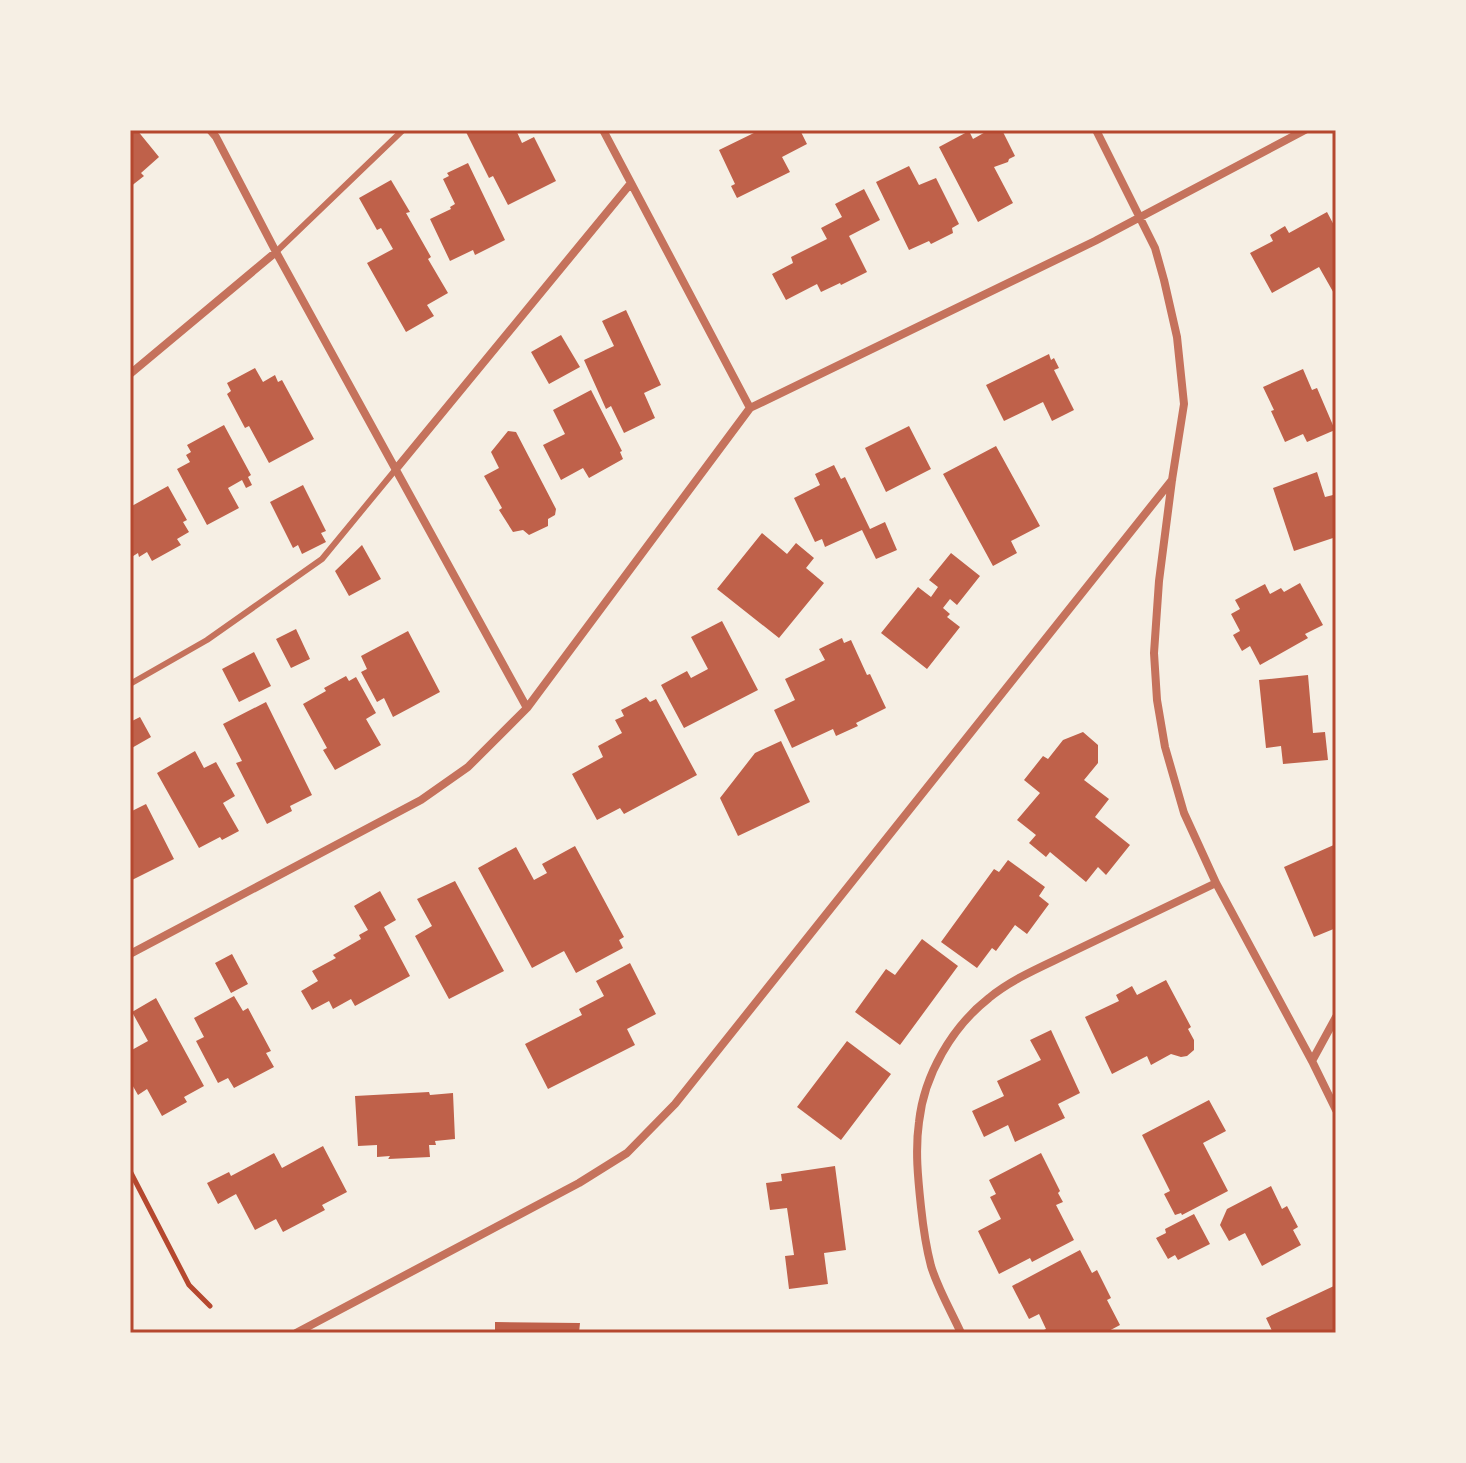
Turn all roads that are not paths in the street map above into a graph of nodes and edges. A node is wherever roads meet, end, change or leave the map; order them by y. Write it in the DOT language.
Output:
graph roads {
  1 [pos="210,130"];
  2 [pos="403,130"];
  3 [pos="603,130"];
  4 [pos="1096,130"];
  5 [pos="1305,130"];
  6 [pos="631,183"];
  7 [pos="1141,217"];
  8 [pos="276,252"];
  9 [pos="130,374"];
  10 [pos="750,408"];
  11 [pos="396,469"];
  12 [pos="1172,480"];
  13 [pos="130,684"];
  14 [pos="527,708"];
  15 [pos="1216,883"];
  16 [pos="130,954"];
  17 [pos="1336,1017"];
  18 [pos="1312,1061"];
  19 [pos="1336,1110"];
  20 [pos="296,1333"];
  21 [pos="961,1333"];
  1 -- 8 [label="street"];
  2 -- 8 [label="lane"];
  3 -- 6 [label="street"];
  4 -- 7 [label="street"];
  5 -- 7 [label="street"];
  6 -- 10 [label="street"];
  6 -- 11 [label="street"];
  7 -- 10 [label="street"];
  7 -- 12 [label="street"];
  8 -- 9 [label="street"];
  8 -- 11 [label="street"];
  10 -- 14 [label="street"];
  11 -- 13 [label="lane"];
  11 -- 14 [label="street"];
  12 -- 15 [label="street"];
  12 -- 20 [label="street"];
  14 -- 16 [label="street"];
  15 -- 18 [label="street"];
  15 -- 21 [label="street"];
  17 -- 18 [label="street"];
  18 -- 19 [label="street"];
}
